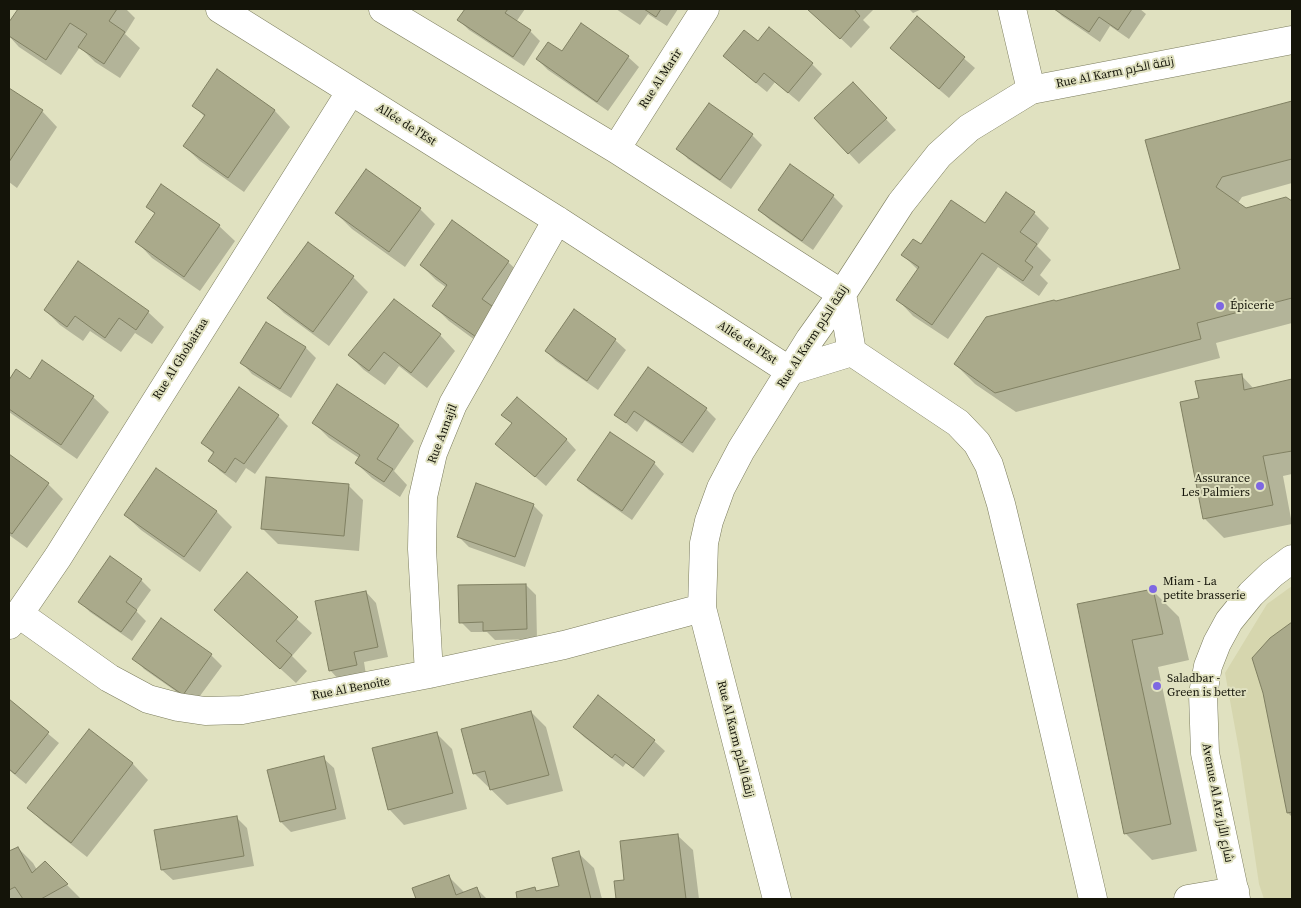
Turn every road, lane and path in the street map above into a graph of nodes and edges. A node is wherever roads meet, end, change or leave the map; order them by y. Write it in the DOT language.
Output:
graph roads {
  1 [pos="220,9"];
  2 [pos="705,9"];
  3 [pos="1012,9"];
  4 [pos="394,12"];
  5 [pos="1292,40"];
  6 [pos="1031,90"];
  7 [pos="351,91"];
  8 [pos="616,149"];
  9 [pos="557,220"];
  10 [pos="842,294"];
  11 [pos="852,352"];
  12 [pos="790,371"];
  13 [pos="1292,559"];
  14 [pos="702,608"];
  15 [pos="14,620"];
  16 [pos="429,674"];
  17 [pos="1236,895"];
  18 [pos="777,899"];
  19 [pos="1093,899"];
  20 [pos="1188,899"];
  1 -- 7 [label="street, Allée de l'Est"];
  2 -- 8 [label="street, Rue Al Marir"];
  3 -- 6 [label="street"];
  4 -- 8 [label="street"];
  5 -- 6 [label="street, Rue Al Karm زنقة الكرم"];
  6 -- 10 [label="street, Rue Al Karm زنقة الكرم"];
  7 -- 9 [label="street, Allée de l'Est"];
  7 -- 15 [label="street, Rue Al Ghobairaa"];
  8 -- 10 [label="street"];
  9 -- 12 [label="street, Allée de l'Est"];
  9 -- 16 [label="street, Rue Annajil"];
  10 -- 11 [label="street"];
  10 -- 12 [label="street, Rue Al Karm زنقة الكرم"];
  11 -- 12 [label="street, Allée de l'Est"];
  11 -- 19 [label="street"];
  12 -- 14 [label="street, Rue Al Karm زنقة الكرم"];
  13 -- 17 [label="street, Avenue Al Arz شارع الأرز"];
  14 -- 16 [label="street, Rue Al Benoite"];
  14 -- 18 [label="street, Rue Al Karm زنقة الكرم"];
  15 -- 16 [label="street, Rue Al Benoite"];
  17 -- 20 [label="street"];
}
